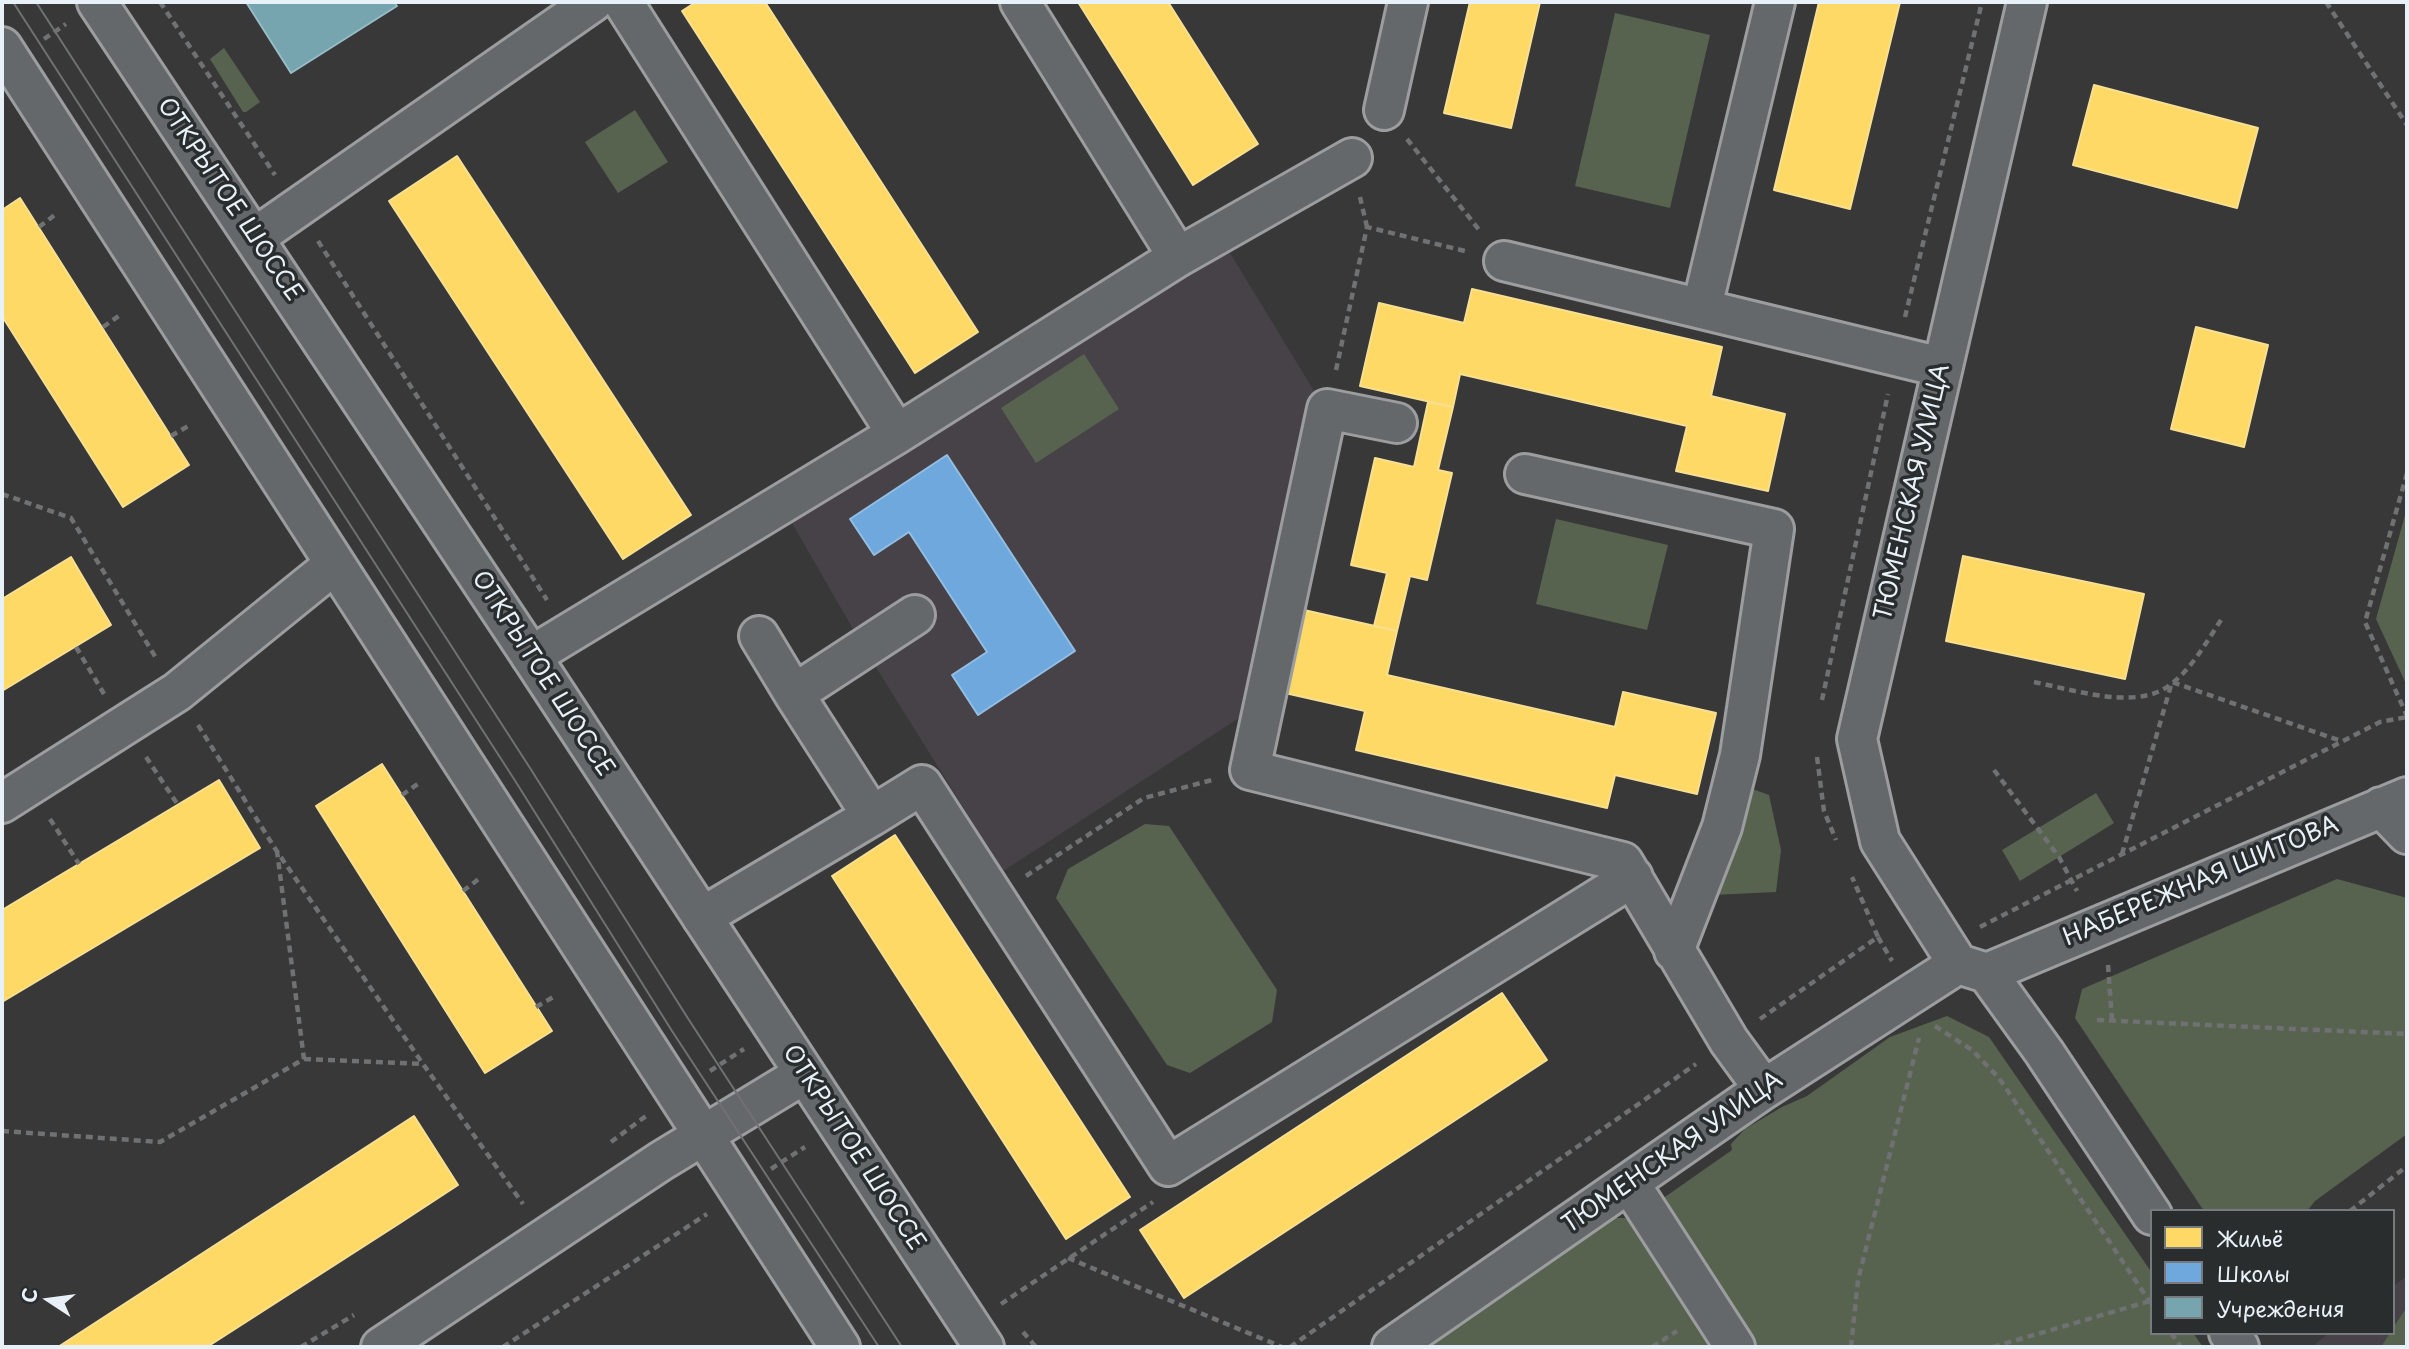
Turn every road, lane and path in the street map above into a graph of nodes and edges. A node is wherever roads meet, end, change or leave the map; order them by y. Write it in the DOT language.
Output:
graph roads {
  1 [pos="97,2"];
  2 [pos="593,2"];
  3 [pos="623,2"];
  4 [pos="1020,2"];
  5 [pos="1408,2"];
  6 [pos="1775,2"];
  7 [pos="2027,2"];
  8 [pos="2326,2"];
  9 [pos="66,25"];
  10 [pos="40,42"];
  11 [pos="2,47"];
  12 [pos="1384,110"];
  13 [pos="2407,125"];
  14 [pos="1352,158"];
  15 [pos="56,215"];
  16 [pos="39,227"];
  17 [pos="254,238"];
  18 [pos="1178,257"];
  19 [pos="1504,261"];
  20 [pos="1702,307"];
  21 [pos="120,315"];
  22 [pos="103,327"];
  23 [pos="1941,367"];
  24 [pos="1327,409"];
  25 [pos="1397,423"];
  26 [pos="190,425"];
  27 [pos="897,434"];
  28 [pos="171,436"];
  29 [pos="2407,473"];
  30 [pos="1525,474"];
  31 [pos="2,494"];
  32 [pos="335,564"];
  33 [pos="915,615"];
  34 [pos="2221,620"];
  35 [pos="760,636"];
  36 [pos="76,647"];
  37 [pos="531,656"];
  38 [pos="82,659"];
  39 [pos="2034,682"];
  40 [pos="2172,682"];
  41 [pos="177,692"];
  42 [pos="793,694"];
  43 [pos="2407,716"];
  44 [pos="2341,741"];
  45 [pos="1250,770"];
  46 [pos="1994,770"];
  47 [pos="419,783"];
  48 [pos="170,793"];
  49 [pos="402,795"];
  50 [pos="2,803"];
  51 [pos="178,805"];
  52 [pos="2399,813"];
  53 [pos="872,816"];
  54 [pos="276,850"];
  55 [pos="72,853"];
  56 [pos="2121,855"];
  57 [pos="79,864"];
  58 [pos="1633,877"];
  59 [pos="480,878"];
  60 [pos="2073,880"];
  61 [pos="463,891"];
  62 [pos="994,897"];
  63 [pos="2080,898"];
  64 [pos="702,917"];
  65 [pos="1878,937"];
  66 [pos="1674,951"];
  67 [pos="2108,959"];
  68 [pos="1963,960"];
  69 [pos="1894,965"];
  70 [pos="555,996"];
  71 [pos="536,1007"];
  72 [pos="2097,1020"];
  73 [pos="2112,1020"];
  74 [pos="1932,1023"];
  75 [pos="1921,1029"];
  76 [pos="776,1030"];
  77 [pos="2407,1034"];
  78 [pos="304,1059"];
  79 [pos="423,1064"];
  80 [pos="804,1074"];
  81 [pos="1764,1089"];
  82 [pos="677,1095"];
  83 [pos="636,1123"];
  84 [pos="2,1131"];
  85 [pos="703,1136"];
  86 [pos="1168,1166"];
  87 [pos="2407,1166"];
  88 [pos="1630,1184"];
  89 [pos="526,1208"];
  90 [pos="2353,1209"];
  91 [pos="2150,1212"];
  92 [pos="699,1219"];
  93 [pos="1068,1258"];
  94 [pos="2150,1301"];
  95 [pos="2150,1302"];
  96 [pos="1000,1304"];
  97 [pos="381,1347"];
  98 [pos="503,1347"];
  99 [pos="840,1347"];
  100 [pos="984,1347"];
  101 [pos="1282,1347"];
  102 [pos="1392,1347"];
  103 [pos="1735,1347"];
  104 [pos="1851,1347"];
  105 [pos="1993,1347"];
  1 -- 17 [label="street, ОТКРЫТОЕ ШОССЕ"];
  2 -- 17 [label="street"];
  3 -- 27 [label="street"];
  4 -- 18 [label="street"];
  5 -- 12 [label="street"];
  6 -- 20 [label="street"];
  7 -- 23 [label="street, ТЮМЕНСКАЯ УЛИЦА"];
  8 -- 13 [label="path"];
  9 -- 10 [label="path"];
  11 -- 32 [label="street"];
  12 -- 19 [label="path"];
  14 -- 18 [label="street"];
  15 -- 16 [label="path"];
  17 -- 37 [label="street, ОТКРЫТОЕ ШОССЕ"];
  18 -- 27 [label="street"];
  19 -- 20 [label="street"];
  19 -- 24 [label="path"];
  20 -- 23 [label="street"];
  21 -- 22 [label="path"];
  23 -- 68 [label="street, ТЮМЕНСКАЯ УЛИЦА"];
  24 -- 25 [label="street"];
  24 -- 45 [label="street"];
  26 -- 28 [label="path"];
  27 -- 37 [label="street"];
  29 -- 43 [label="path"];
  30 -- 66 [label="street"];
  31 -- 41 [label="path"];
  32 -- 41 [label="street"];
  32 -- 82 [label="street"];
  33 -- 42 [label="street"];
  34 -- 40 [label="path"];
  35 -- 42 [label="street"];
  36 -- 38 [label="path"];
  37 -- 64 [label="street, ОТКРЫТОЕ ШОССЕ"];
  39 -- 40 [label="path"];
  40 -- 44 [label="path"];
  40 -- 56 [label="path"];
  41 -- 50 [label="street"];
  41 -- 54 [label="path"];
  42 -- 53 [label="street"];
  43 -- 44 [label="path"];
  44 -- 56 [label="path"];
  45 -- 58 [label="street"];
  45 -- 62 [label="path"];
  46 -- 60 [label="path"];
  47 -- 49 [label="path"];
  48 -- 51 [label="path"];
  52 -- 68 [label="street, НАБЕРЕЖНАЯ ШИТОВА"];
  53 -- 62 [label="street"];
  53 -- 64 [label="street"];
  54 -- 78 [label="path"];
  54 -- 79 [label="path"];
  55 -- 57 [label="path"];
  56 -- 60 [label="path"];
  58 -- 66 [label="street"];
  58 -- 86 [label="street"];
  59 -- 61 [label="path"];
  60 -- 63 [label="path"];
  60 -- 68 [label="path"];
  62 -- 86 [label="street"];
  64 -- 76 [label="street, ОТКРЫТОЕ ШОССЕ"];
  65 -- 69 [label="path"];
  66 -- 81 [label="street"];
  67 -- 73 [label="path"];
  68 -- 81 [label="street, ТЮМЕНСКАЯ УЛИЦА"];
  68 -- 91 [label="street, ТЮМЕНСКАЯ УЛИЦА"];
  70 -- 71 [label="path"];
  72 -- 73 [label="path"];
  73 -- 77 [label="path"];
  74 -- 94 [label="path"];
  75 -- 104 [label="path"];
  76 -- 80 [label="street, ОТКРЫТОЕ ШОССЕ"];
  76 -- 82 [label="path"];
  78 -- 79 [label="path"];
  78 -- 84 [label="path"];
  79 -- 89 [label="path"];
  80 -- 85 [label="street"];
  80 -- 100 [label="street, ОТКРЫТОЕ ШОССЕ"];
  81 -- 88 [label="street, ТЮМЕНСКАЯ УЛИЦА"];
  82 -- 83 [label="path"];
  82 -- 85 [label="street"];
  85 -- 97 [label="street"];
  85 -- 99 [label="street"];
  86 -- 93 [label="path"];
  87 -- 90 [label="path"];
  88 -- 102 [label="street, ТЮМЕНСКАЯ УЛИЦА"];
  88 -- 103 [label="street"];
  92 -- 98 [label="path"];
  93 -- 96 [label="path"];
  93 -- 101 [label="path"];
  95 -- 105 [label="path"];
}
